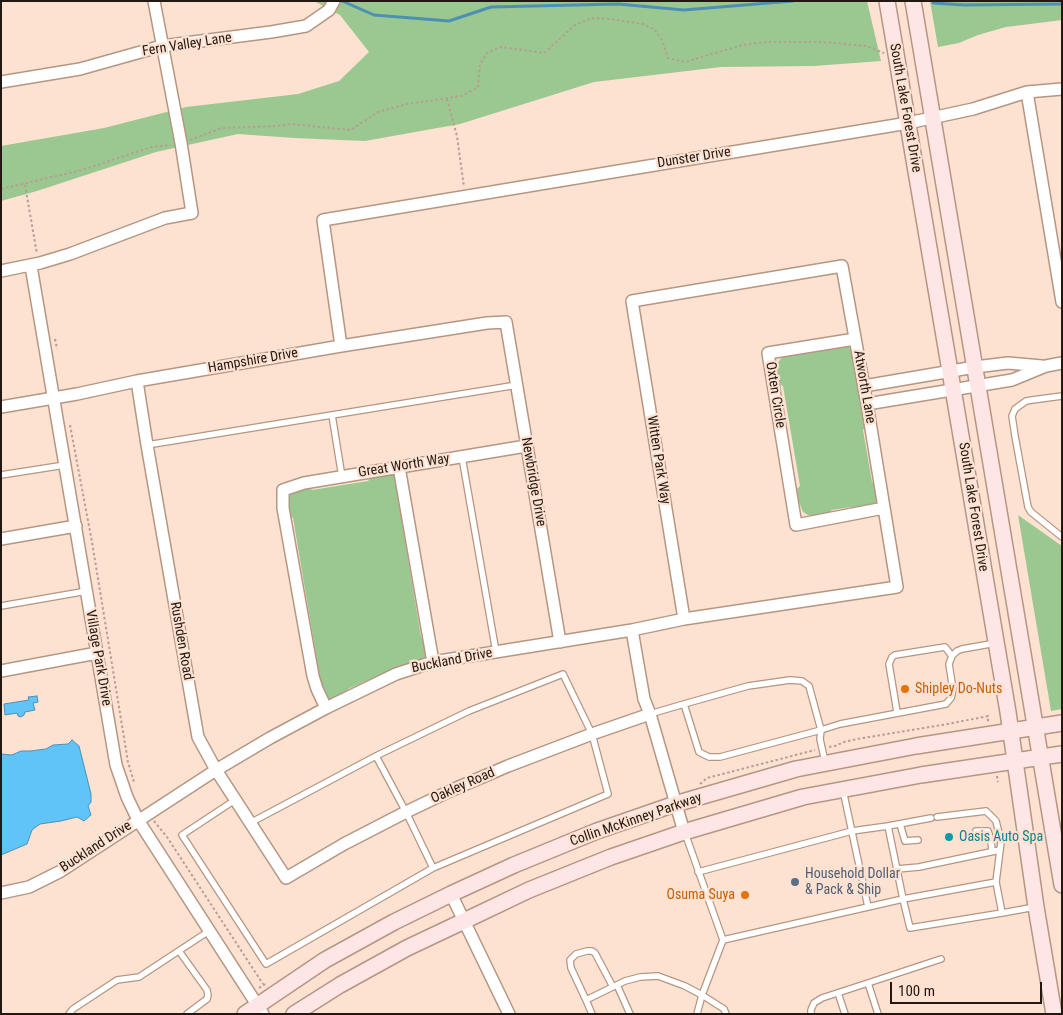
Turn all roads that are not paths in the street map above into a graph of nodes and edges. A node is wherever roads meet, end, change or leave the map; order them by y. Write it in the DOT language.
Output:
graph roads {
  1 [pos="154,1"];
  2 [pos="887,1"];
  3 [pos="912,1"];
  4 [pos="332,5"];
  5 [pos="162,46"];
  6 [pos="1,82"];
  7 [pos="1062,88"];
  8 [pos="1027,92"];
  9 [pos="932,118"];
  10 [pos="908,123"];
  11 [pos="36,265"];
  12 [pos="842,266"];
  13 [pos="1,271"];
  14 [pos="1062,302"];
  15 [pos="506,322"];
  16 [pos="855,339"];
  17 [pos="341,346"];
  18 [pos="1062,363"];
  19 [pos="1046,366"];
  20 [pos="975,367"];
  21 [pos="950,371"];
  22 [pos="137,381"];
  23 [pos="517,385"];
  24 [pos="978,385"];
  25 [pos="864,386"];
  26 [pos="953,390"];
  27 [pos="1062,396"];
  28 [pos="54,398"];
  29 [pos="867,404"];
  30 [pos="1,407"];
  31 [pos="332,415"];
  32 [pos="147,445"];
  33 [pos="526,446"];
  34 [pos="462,457"];
  35 [pos="65,465"];
  36 [pos="399,467"];
  37 [pos="1,475"];
  38 [pos="342,477"];
  39 [pos="884,508"];
  40 [pos="76,526"];
  41 [pos="1062,536"];
  42 [pos="1,539"];
  43 [pos="897,587"];
  44 [pos="87,591"];
  45 [pos="1,606"];
  46 [pos="684,620"];
  47 [pos="632,630"];
  48 [pos="560,642"];
  49 [pos="996,644"];
  50 [pos="496,652"];
  51 [pos="98,653"];
  52 [pos="952,656"];
  53 [pos="433,662"];
  54 [pos="1,671"];
  55 [pos="684,704"];
  56 [pos="326,708"];
  57 [pos="897,712"];
  58 [pos="650,714"];
  59 [pos="1062,723"];
  60 [pos="1035,727"];
  61 [pos="821,730"];
  62 [pos="1010,731"];
  63 [pos="592,734"];
  64 [pos="1062,754"];
  65 [pos="376,756"];
  66 [pos="1040,757"];
  67 [pos="826,763"];
  68 [pos="1016,765"];
  69 [pos="216,770"];
  70 [pos="848,789"];
  71 [pos="235,800"];
  72 [pos="675,804"];
  73 [pos="406,812"];
  74 [pos="143,817"];
  75 [pos="250,823"];
  76 [pos="900,824"];
  77 [pos="888,826"];
  78 [pos="852,831"];
  79 [pos="976,831"];
  80 [pos="684,832"];
  81 [pos="918,840"];
  82 [pos="1000,850"];
  83 [pos="992,852"];
  84 [pos="433,868"];
  85 [pos="897,869"];
  86 [pos="698,872"];
  87 [pos="286,878"];
  88 [pos="996,882"];
  89 [pos="1062,885"];
  90 [pos="1,892"];
  91 [pos="451,894"];
  92 [pos="903,899"];
  93 [pos="868,907"];
  94 [pos="1036,907"];
  95 [pos="1002,913"];
  96 [pos="464,920"];
  97 [pos="209,931"];
  98 [pos="723,940"];
  99 [pos="179,951"];
  100 [pos="941,959"];
  101 [pos="868,983"];
  102 [pos="615,986"];
  103 [pos="838,993"];
  104 [pos="702,995"];
  105 [pos="586,1000"];
  106 [pos="255,1011"];
  107 [pos="69,1014"];
  108 [pos="187,1014"];
  109 [pos="294,1014"];
  110 [pos="509,1014"];
  111 [pos="592,1014"];
  112 [pos="630,1014"];
  113 [pos="697,1014"];
  114 [pos="726,1014"];
  115 [pos="811,1014"];
  116 [pos="845,1014"];
  117 [pos="878,1014"];
  118 [pos="1054,1014"];
  1 -- 5 [label="street"];
  2 -- 10 [label="main road, South Lake Forest Drive"];
  3 -- 9 [label="main road, South Lake Forest Drive"];
  4 -- 5 [label="street, Fern Valley Lane"];
  5 -- 6 [label="street, Fern Valley Lane"];
  5 -- 11 [label="street"];
  7 -- 8 [label="street, Dunster Drive"];
  8 -- 9 [label="street, Dunster Drive"];
  8 -- 14 [label="street"];
  9 -- 10 [label="street, Dunster Drive"];
  9 -- 20 [label="main road, South Lake Forest Drive"];
  10 -- 17 [label="street, Dunster Drive"];
  10 -- 21 [label="main road, South Lake Forest Drive"];
  11 -- 13 [label="street"];
  11 -- 28 [label="street, Village Park Drive"];
  12 -- 16 [label="street, Atworth Lane"];
  12 -- 46 [label="street, Witten Park Way"];
  15 -- 17 [label="street, Hampshire Drive"];
  15 -- 23 [label="street, Newbridge Drive"];
  16 -- 25 [label="street, Atworth Lane"];
  16 -- 39 [label="street, Oxten Circle"];
  17 -- 22 [label="street, Hampshire Drive"];
  18 -- 19 [label="street"];
  19 -- 20 [label="street"];
  19 -- 24 [label="street"];
  20 -- 21 [label="street"];
  20 -- 24 [label="main road, South Lake Forest Drive"];
  21 -- 25 [label="street"];
  21 -- 26 [label="main road, South Lake Forest Drive"];
  22 -- 28 [label="street, Hampshire Drive"];
  22 -- 32 [label="street, Rushden Road"];
  23 -- 31 [label="lane"];
  23 -- 33 [label="street, Newbridge Drive"];
  24 -- 26 [label="street"];
  24 -- 60 [label="main road, South Lake Forest Drive"];
  25 -- 29 [label="street, Atworth Lane"];
  26 -- 29 [label="street"];
  26 -- 49 [label="main road, South Lake Forest Drive"];
  27 -- 41 [label="lane"];
  28 -- 30 [label="street, Hampshire Drive"];
  28 -- 35 [label="street, Village Park Drive"];
  29 -- 39 [label="street, Atworth Lane"];
  31 -- 32 [label="lane"];
  31 -- 38 [label="lane"];
  32 -- 69 [label="street, Rushden Road"];
  33 -- 34 [label="street, Great Worth Way"];
  33 -- 48 [label="street, Newbridge Drive"];
  34 -- 36 [label="street, Great Worth Way"];
  34 -- 50 [label="lane"];
  35 -- 37 [label="lane"];
  35 -- 40 [label="street, Village Park Drive"];
  36 -- 38 [label="street, Great Worth Way"];
  36 -- 53 [label="street"];
  38 -- 56 [label="street, Great Worth Way"];
  39 -- 43 [label="street, Atworth Lane"];
  40 -- 42 [label="street"];
  40 -- 44 [label="street, Village Park Drive"];
  43 -- 46 [label="street, Buckland Drive"];
  44 -- 45 [label="lane"];
  44 -- 51 [label="street, Village Park Drive"];
  46 -- 47 [label="street, Buckland Drive"];
  47 -- 48 [label="street, Buckland Drive"];
  47 -- 58 [label="street"];
  48 -- 50 [label="street, Buckland Drive"];
  49 -- 52 [label="lane"];
  49 -- 62 [label="main road, South Lake Forest Drive"];
  50 -- 53 [label="street, Buckland Drive"];
  51 -- 54 [label="street"];
  51 -- 74 [label="street, Village Park Drive"];
  52 -- 57 [label="lane"];
  52 -- 57 [label="lane"];
  53 -- 56 [label="street, Buckland Drive"];
  55 -- 58 [label="lane"];
  55 -- 61 [label="lane"];
  55 -- 61 [label="lane"];
  56 -- 69 [label="street, Buckland Drive"];
  57 -- 61 [label="lane"];
  58 -- 63 [label="street, Oakley Road"];
  58 -- 72 [label="street"];
  59 -- 60 [label="main road, Collin McKinney Parkway"];
  60 -- 62 [label="main road, Collin McKinney Parkway"];
  60 -- 66 [label="main road, South Lake Forest Drive"];
  61 -- 67 [label="lane"];
  62 -- 67 [label="main road, Collin McKinney Parkway"];
  62 -- 68 [label="main road, South Lake Forest Drive"];
  63 -- 65 [label="lane"];
  63 -- 73 [label="street, Oakley Road"];
  63 -- 84 [label="lane"];
  64 -- 66 [label="main road, Collin McKinney Parkway"];
  65 -- 73 [label="lane"];
  65 -- 75 [label="lane"];
  66 -- 68 [label="main road, Collin McKinney Parkway"];
  66 -- 89 [label="main road, South Lake Forest Drive"];
  67 -- 72 [label="main road, Collin McKinney Parkway"];
  68 -- 70 [label="main road, Collin McKinney Parkway"];
  68 -- 94 [label="main road, South Lake Forest Drive"];
  69 -- 71 [label="street, Rushden Road"];
  69 -- 74 [label="street, Buckland Drive"];
  70 -- 78 [label="lane"];
  70 -- 80 [label="main road, Collin McKinney Parkway"];
  71 -- 75 [label="street, Rushden Road"];
  71 -- 84 [label="lane"];
  72 -- 80 [label="street"];
  72 -- 91 [label="main road, Collin McKinney Parkway"];
  73 -- 84 [label="lane"];
  73 -- 87 [label="street, Oakley Road"];
  74 -- 90 [label="street, Buckland Drive"];
  74 -- 97 [label="street, Village Park Drive"];
  75 -- 87 [label="street, Rushden Road"];
  76 -- 77 [label="lane"];
  76 -- 81 [label="lane"];
  76 -- 82 [label="lane"];
  77 -- 78 [label="lane"];
  77 -- 85 [label="lane"];
  78 -- 86 [label="lane"];
  78 -- 93 [label="lane"];
  79 -- 83 [label="lane"];
  80 -- 86 [label="lane"];
  80 -- 96 [label="main road, Collin McKinney Parkway"];
  82 -- 83 [label="lane"];
  82 -- 88 [label="lane"];
  83 -- 85 [label="lane"];
  85 -- 92 [label="lane"];
  86 -- 98 [label="lane"];
  88 -- 92 [label="lane"];
  88 -- 95 [label="lane"];
  91 -- 96 [label="street"];
  91 -- 106 [label="main road, Collin McKinney Parkway"];
  92 -- 93 [label="lane"];
  92 -- 95 [label="lane"];
  93 -- 98 [label="lane"];
  94 -- 95 [label="lane"];
  94 -- 118 [label="main road, South Lake Forest Drive"];
  96 -- 109 [label="main road, Collin McKinney Parkway"];
  96 -- 110 [label="street"];
  97 -- 99 [label="lane"];
  97 -- 106 [label="street, Village Park Drive"];
  98 -- 104 [label="lane"];
  99 -- 107 [label="lane"];
  99 -- 108 [label="lane"];
  100 -- 101 [label="lane"];
  101 -- 103 [label="lane"];
  101 -- 117 [label="lane"];
  102 -- 104 [label="lane"];
  102 -- 105 [label="lane"];
  102 -- 105 [label="lane"];
  102 -- 112 [label="lane"];
  103 -- 115 [label="lane"];
  103 -- 116 [label="lane"];
  104 -- 113 [label="lane"];
  104 -- 114 [label="lane"];
  105 -- 111 [label="lane"];
}
